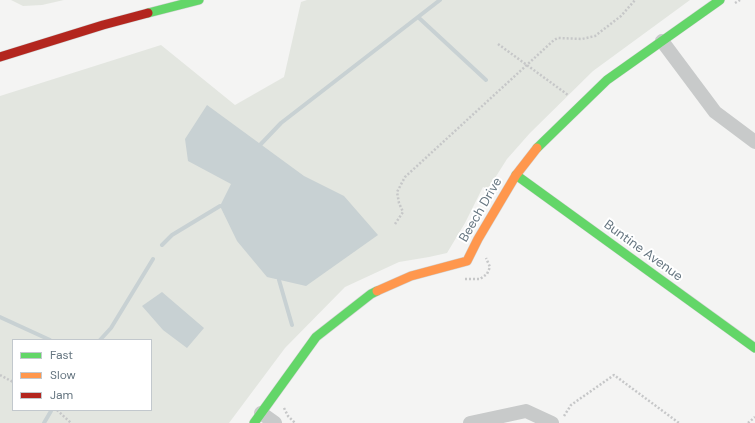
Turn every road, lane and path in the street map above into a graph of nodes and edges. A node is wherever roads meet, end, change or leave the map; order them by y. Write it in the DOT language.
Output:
graph roads {
  1 [pos="199,0"];
  2 [pos="635,0"];
  3 [pos="720,0"];
  4 [pos="662,41"];
  5 [pos="498,44"];
  6 [pos="0,57"];
  7 [pos="527,64"];
  8 [pos="581,105"];
  9 [pos="755,142"];
  10 [pos="516,176"];
  11 [pos="395,224"];
  12 [pos="755,348"];
  13 [pos="0,375"];
  14 [pos="12,381"];
  15 [pos="58,411"];
  16 [pos="755,417"];
  17 [pos="257,418"];
  18 [pos="558,420"];
  19 [pos="71,423"];
  20 [pos="275,423"];
  21 [pos="470,423"];
  22 [pos="679,423"];
  23 [pos="748,423"];
  1 -- 6 [label="street"];
  2 -- 7 [label="path"];
  3 -- 4 [label="street, Beech Drive"];
  4 -- 8 [label="street, Beech Drive"];
  4 -- 9 [label="street"];
  5 -- 7 [label="path"];
  7 -- 8 [label="path"];
  7 -- 11 [label="path"];
  8 -- 10 [label="street, Beech Drive"];
  10 -- 12 [label="street, Buntine Avenue"];
  10 -- 17 [label="street, Beech Drive"];
  13 -- 14 [label="path"];
  15 -- 19 [label="path"];
  16 -- 23 [label="path"];
  17 -- 20 [label="street"];
  18 -- 21 [label="street"];
  18 -- 22 [label="path"];
}
